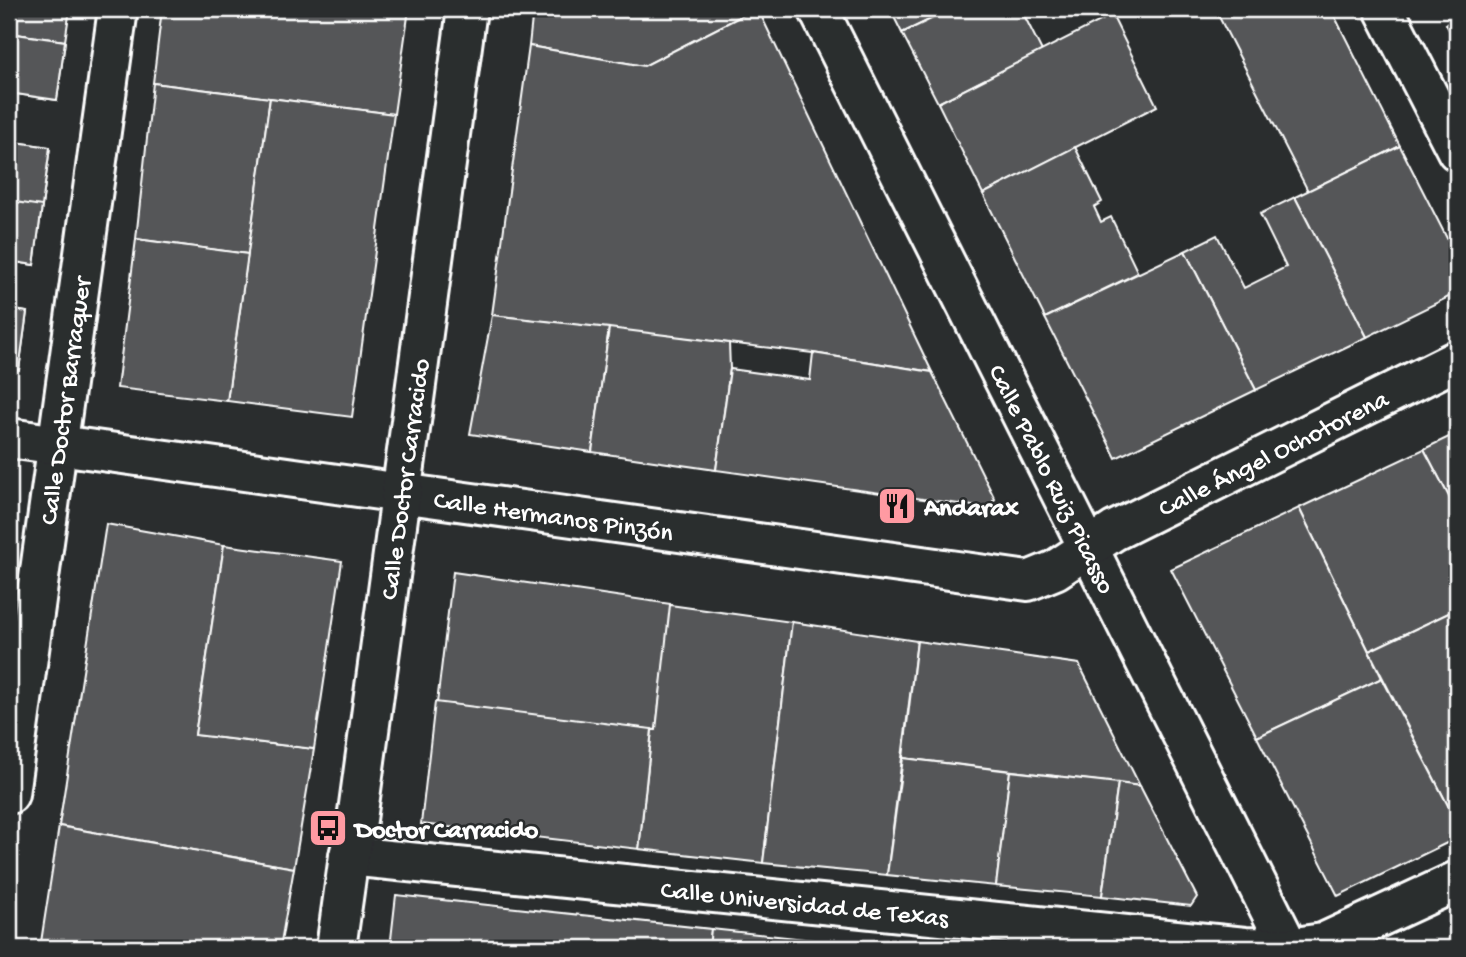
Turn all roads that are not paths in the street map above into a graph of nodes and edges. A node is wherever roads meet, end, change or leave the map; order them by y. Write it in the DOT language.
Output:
graph roads {
  1 [pos="118,9"];
  2 [pos="467,9"];
  3 [pos="818,9"];
  4 [pos="1394,12"];
  5 [pos="1457,151"];
  6 [pos="1457,360"];
  7 [pos="9,438"];
  8 [pos="57,445"];
  9 [pos="399,494"];
  10 [pos="1087,548"];
  11 [pos="9,794"];
  12 [pos="349,856"];
  13 [pos="1457,881"];
  14 [pos="336,948"];
  15 [pos="1288,948"];
  1 -- 8 [label="street, Calle Doctor Barraquer"];
  2 -- 9 [label="street, Calle Doctor Carracido"];
  3 -- 10 [label="street, Calle Pablo Ruiz Picasso"];
  4 -- 5 [label="street"];
  6 -- 10 [label="street, Calle Ángel Ochotorena"];
  7 -- 8 [label="street, Calle Hermanos Pinzón"];
  8 -- 9 [label="street, Calle Hermanos Pinzón"];
  8 -- 11 [label="street, Calle Doctor Barraquer"];
  9 -- 10 [label="street, Calle Hermanos Pinzón"];
  9 -- 12 [label="street, Calle Doctor Carracido"];
  10 -- 15 [label="street, Calle Pablo Ruiz Picasso"];
  12 -- 14 [label="street, Calle Doctor Carracido"];
  12 -- 15 [label="street, Calle Universidad de Texas"];
  13 -- 15 [label="street, Calle Universidad de Texas"];
}
